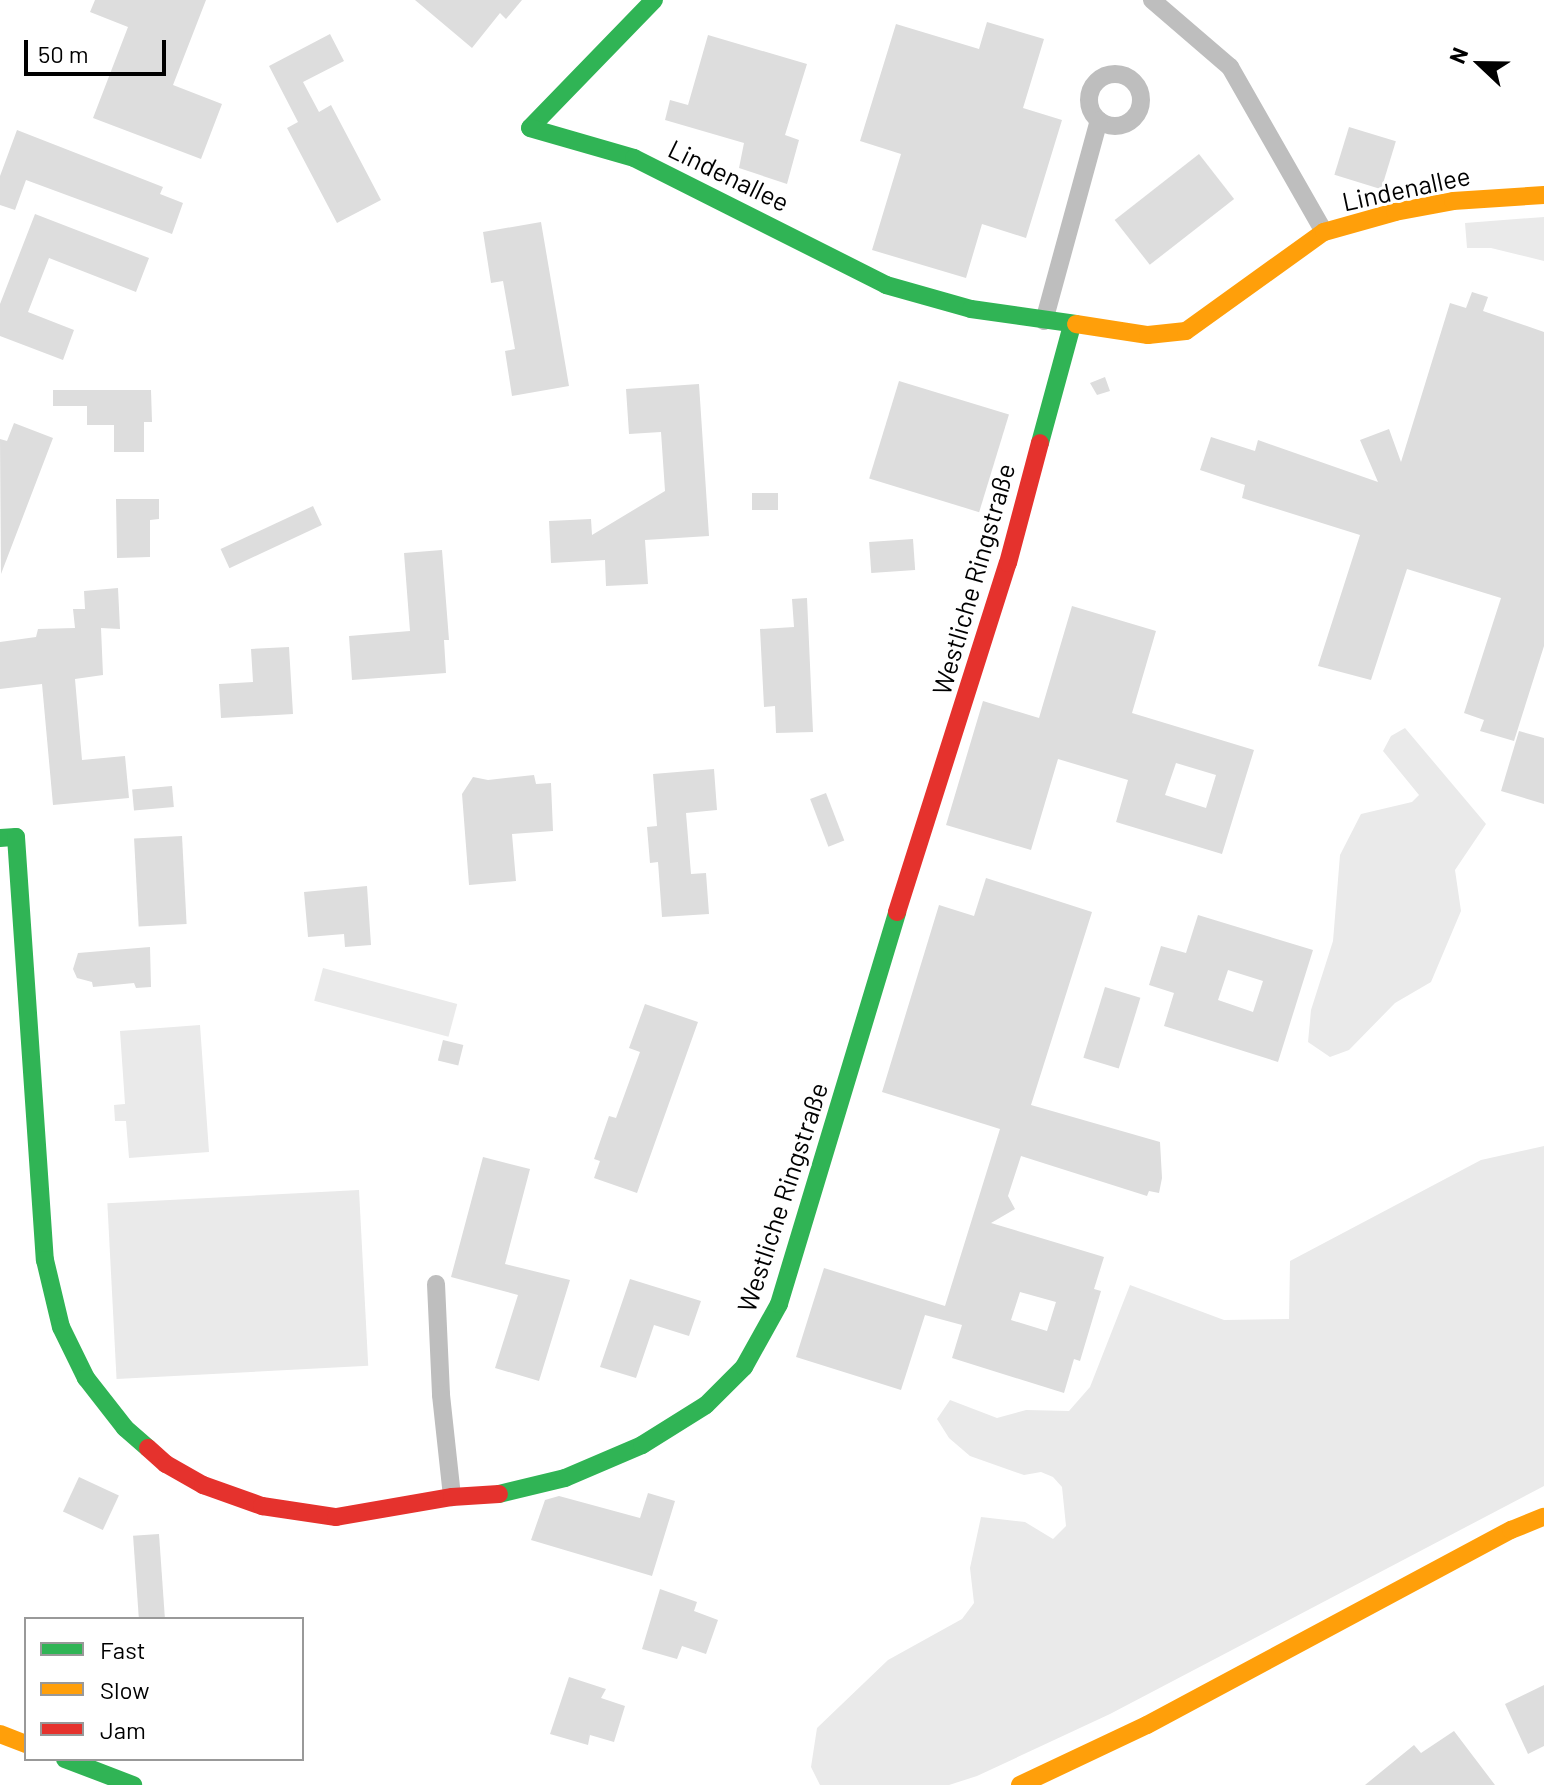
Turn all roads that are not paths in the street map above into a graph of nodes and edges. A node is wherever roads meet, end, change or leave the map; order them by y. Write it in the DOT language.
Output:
graph roads {
  1 [pos="654,0"];
  2 [pos="1152,0"];
  3 [pos="1099,120"];
  4 [pos="1544,195"];
  5 [pos="1324,232"];
  6 [pos="1044,321"];
  7 [pos="1072,325"];
  8 [pos="8,838"];
  9 [pos="436,1284"];
  10 [pos="452,1497"];
  11 [pos="1544,1517"];
  12 [pos="0,1734"];
  13 [pos="24,1743"];
  14 [pos="70,1761"];
  15 [pos="133,1785"];
  16 [pos="1020,1785"];
  1 -- 6 [label="street, Lindenallee"];
  2 -- 5 [label="street"];
  3 -- 6 [label="street"];
  4 -- 5 [label="street, Lindenallee"];
  5 -- 7 [label="street, Lindenallee"];
  6 -- 7 [label="street, Lindenallee"];
  7 -- 10 [label="street, Westliche Ringstraße"];
  8 -- 10 [label="street, Westliche Ringstraße"];
  9 -- 10 [label="street"];
  11 -- 16 [label="street"];
  12 -- 13 [label="street"];
  14 -- 15 [label="street"];
}
